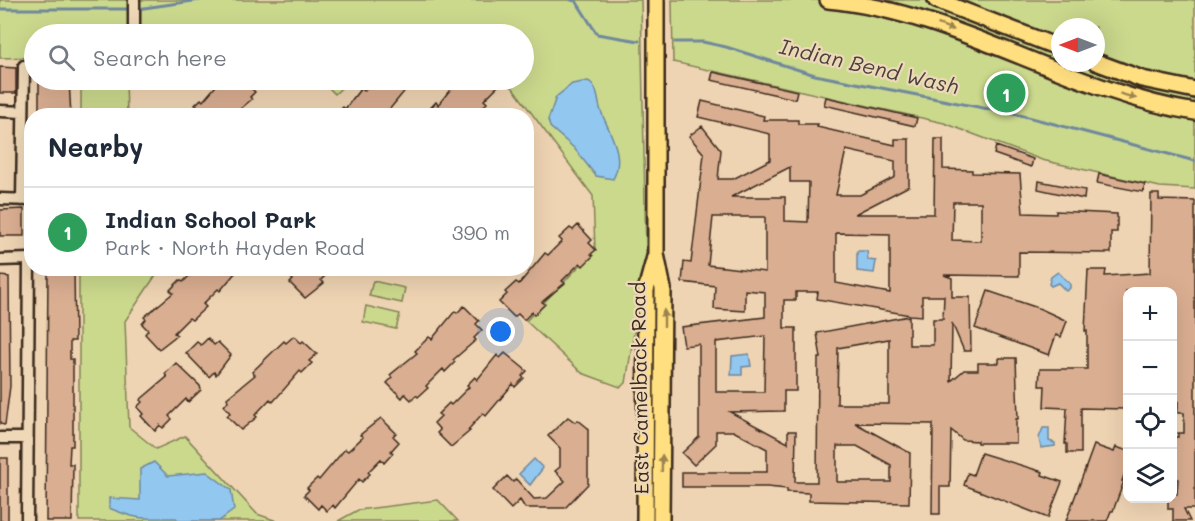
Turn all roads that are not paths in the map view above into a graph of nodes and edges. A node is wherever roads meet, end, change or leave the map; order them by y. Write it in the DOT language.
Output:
graph roads {
  1 [pos="134,0"];
  2 [pos="656,0"];
  3 [pos="828,0"];
  4 [pos="936,0"];
  5 [pos="135,24"];
  6 [pos="1051,45"];
  7 [pos="1105,65"];
  8 [pos="24,66"];
  9 [pos="1195,90"];
  10 [pos="0,111"];
  11 [pos="23,112"];
  12 [pos="1195,112"];
  13 [pos="24,134"];
  14 [pos="0,200"];
  15 [pos="24,200"];
  16 [pos="656,255"];
  17 [pos="24,259"];
  18 [pos="0,260"];
  19 [pos="29,276"];
  20 [pos="0,438"];
  21 [pos="27,438"];
  22 [pos="27,521"];
  23 [pos="645,521"];
  24 [pos="662,521"];
  1 -- 5 [label="street"];
  2 -- 16 [label="main road, East Camelback Road"];
  3 -- 12 [label="main road, one-way"];
  4 -- 6 [label="main road"];
  7 -- 9 [label="main road"];
  8 -- 11 [label="street"];
  10 -- 11 [label="street"];
  11 -- 13 [label="street"];
  14 -- 15 [label="street"];
  16 -- 23 [label="main road, East Camelback Road"];
  24 -- 16 [label="main road, East Camelback Road, one-way"];
  17 -- 18 [label="street"];
  19 -- 21 [label="street"];
  20 -- 21 [label="street"];
  21 -- 22 [label="street"];
}
